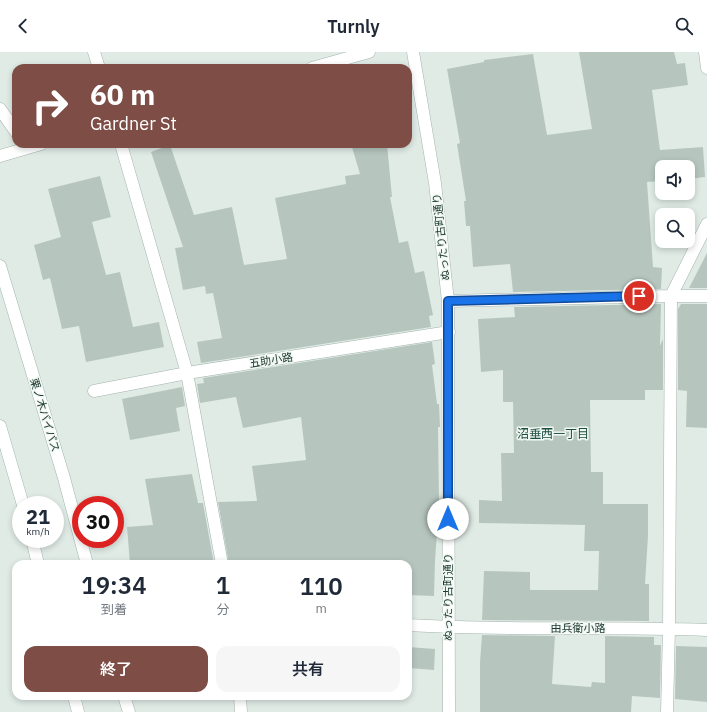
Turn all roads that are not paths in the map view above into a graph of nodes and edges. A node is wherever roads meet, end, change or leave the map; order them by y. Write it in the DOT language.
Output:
graph roads {
  1 [pos="94,52"];
  2 [pos="369,52"];
  3 [pos="413,52"];
  4 [pos="705,52"];
  5 [pos="98,64"];
  6 [pos="326,64"];
  7 [pos="707,68"];
  8 [pos="0,109"];
  9 [pos="12,126"];
  10 [pos="19,148"];
  11 [pos="122,148"];
  12 [pos="0,156"];
  13 [pos="707,224"];
  14 [pos="0,266"];
  15 [pos="671,296"];
  16 [pos="707,296"];
  17 [pos="448,301"];
  18 [pos="449,332"];
  19 [pos="187,373"];
  20 [pos="94,391"];
  21 [pos="0,426"];
  22 [pos="20,496"];
  23 [pos="34,548"];
  24 [pos="37,560"];
  25 [pos="87,560"];
  26 [pos="221,560"];
  27 [pos="412,625"];
  28 [pos="448,627"];
  29 [pos="668,628"];
  30 [pos="707,630"];
  31 [pos="75,700"];
  32 [pos="125,700"];
  33 [pos="240,700"];
  34 [pos="78,712"];
  35 [pos="129,712"];
  36 [pos="241,712"];
  37 [pos="449,712"];
  38 [pos="667,712"];
  1 -- 5 [label="street"];
  2 -- 6 [label="street"];
  3 -- 17 [label="street, ぬったり古町通り"];
  4 -- 7 [label="street"];
  8 -- 9 [label="street"];
  10 -- 12 [label="street"];
  11 -- 19 [label="street"];
  13 -- 15 [label="street"];
  14 -- 25 [label="street, 栗ノ木バイパス"];
  15 -- 16 [label="street"];
  15 -- 17 [label="street"];
  15 -- 29 [label="street"];
  17 -- 18 [label="street, ぬったり古町通り"];
  18 -- 19 [label="street, 五助小路"];
  18 -- 28 [label="street, ぬったり古町通り"];
  19 -- 20 [label="street, 五助小路"];
  19 -- 26 [label="street"];
  21 -- 22 [label="street"];
  23 -- 24 [label="street"];
  27 -- 28 [label="street, 由兵衛小路"];
  28 -- 29 [label="street, 由兵衛小路"];
  28 -- 37 [label="street, ぬったり古町通り"];
  29 -- 30 [label="street, 由兵衛小路"];
  29 -- 38 [label="street"];
  31 -- 34 [label="street"];
  32 -- 35 [label="street"];
  33 -- 36 [label="street"];
}
